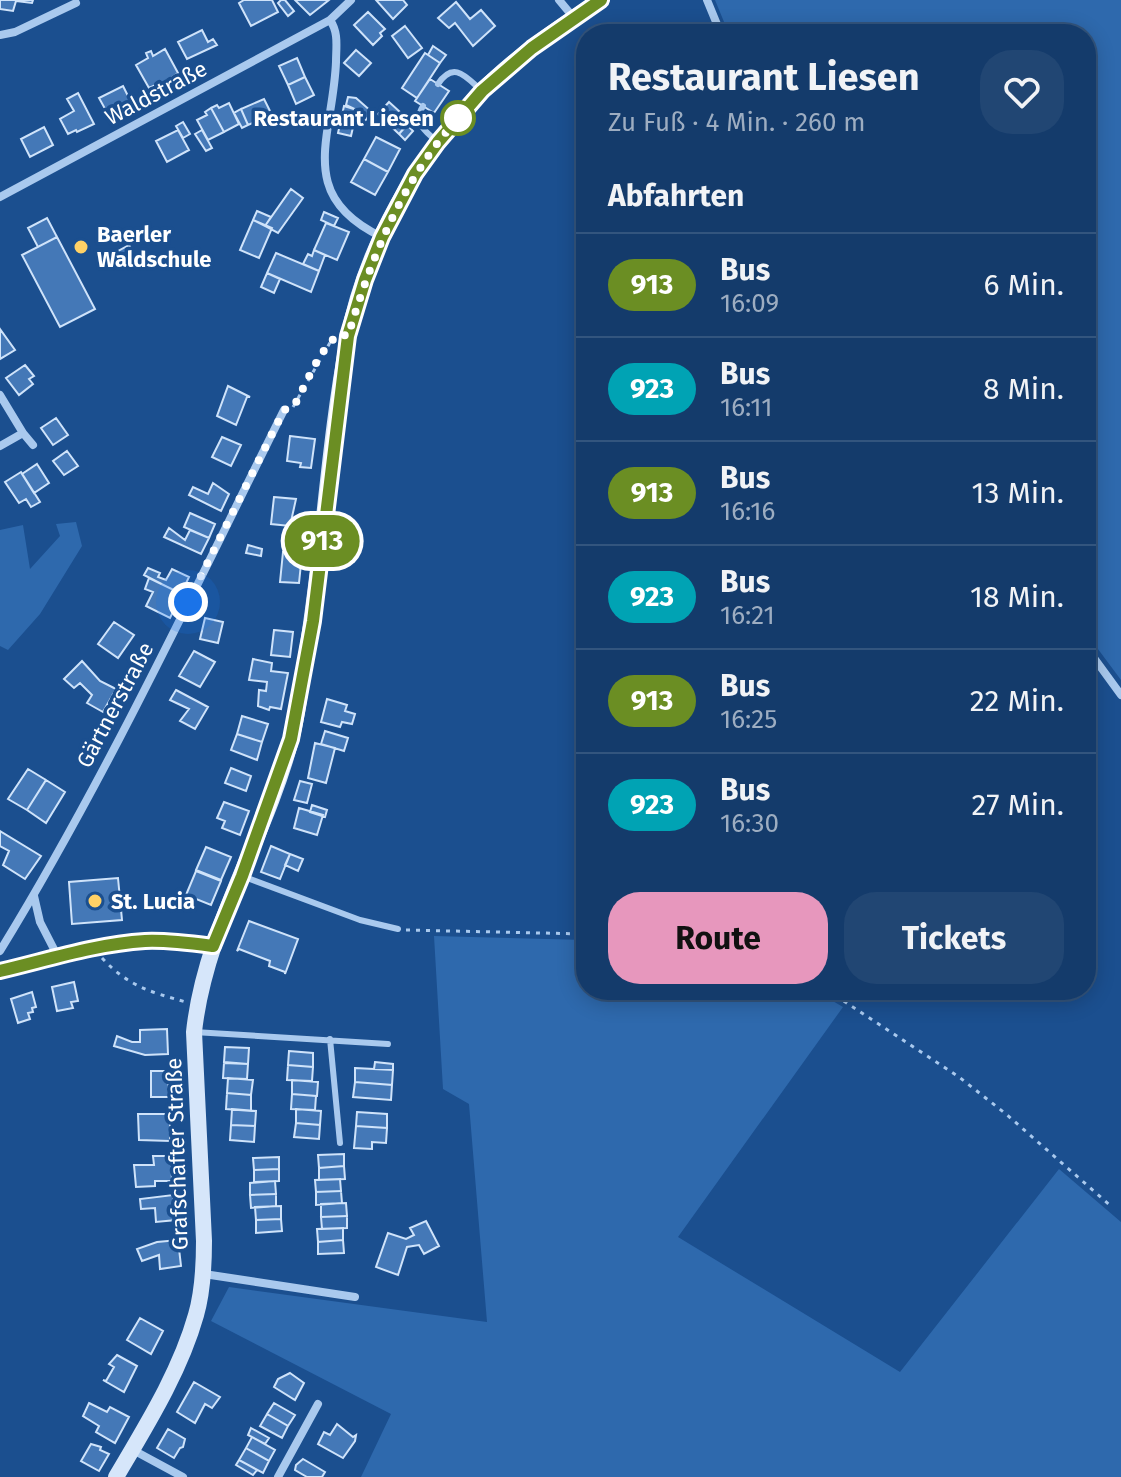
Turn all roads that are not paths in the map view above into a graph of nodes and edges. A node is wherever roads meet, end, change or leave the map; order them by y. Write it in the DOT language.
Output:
graph roads {
  1 [pos="351,0"];
  2 [pos="559,0"];
  3 [pos="601,0"];
  4 [pos="707,0"];
  5 [pos="75,1"];
  6 [pos="574,18"];
  7 [pos="330,20"];
  8 [pos="717,24"];
  9 [pos="0,35"];
  10 [pos="438,84"];
  11 [pos="482,91"];
  12 [pos="423,106"];
  13 [pos="438,142"];
  14 [pos="0,197"];
  15 [pos="382,237"];
  16 [pos="0,395"];
  17 [pos="284,410"];
  18 [pos="23,433"];
  19 [pos="33,445"];
  20 [pos="0,446"];
  21 [pos="1096,661"];
  22 [pos="1121,695"];
  23 [pos="242,876"];
  24 [pos="34,895"];
  25 [pos="398,929"];
  26 [pos="213,946"];
  27 [pos="0,951"];
  28 [pos="58,957"];
  29 [pos="0,971"];
  30 [pos="194,1032"];
  31 [pos="330,1039"];
  32 [pos="388,1044"];
  33 [pos="340,1143"];
  34 [pos="204,1274"];
  35 [pos="355,1297"];
  36 [pos="318,1404"];
  37 [pos="132,1449"];
  38 [pos="116,1477"];
  39 [pos="183,1477"];
  40 [pos="278,1477"];
  1 -- 7 [label="street, Waldstraße"];
  2 -- 6 [label="street"];
  3 -- 6 [label="main road, Grafschafter Straße"];
  4 -- 8 [label="street"];
  5 -- 9 [label="street"];
  6 -- 11 [label="main road, Grafschafter Straße"];
  7 -- 14 [label="street, Waldstraße"];
  7 -- 15 [label="street"];
  10 -- 11 [label="lane"];
  11 -- 13 [label="main road, Grafschafter Straße"];
  12 -- 13 [label="lane"];
  13 -- 15 [label="main road, Grafschafter Straße"];
  15 -- 23 [label="main road, Grafschafter Straße"];
  16 -- 18 [label="street"];
  17 -- 24 [label="street, Gärtnerstraße"];
  18 -- 19 [label="street"];
  18 -- 20 [label="street"];
  21 -- 22 [label="street"];
  23 -- 25 [label="lane"];
  23 -- 26 [label="main road, Grafschafter Straße"];
  24 -- 27 [label="street, Gärtnerstraße"];
  24 -- 28 [label="street"];
  26 -- 28 [label="street"];
  26 -- 30 [label="main road, Grafschafter Straße"];
  28 -- 29 [label="street"];
  30 -- 31 [label="lane, Grafschafter Straße"];
  30 -- 34 [label="main road, Grafschafter Straße"];
  31 -- 32 [label="lane, Grafschafter Straße"];
  31 -- 33 [label="lane"];
  34 -- 35 [label="street, Grafschafter Straße"];
  34 -- 37 [label="main road, Grafschafter Straße"];
  36 -- 40 [label="street"];
  37 -- 38 [label="main road, Grafschafter Straße"];
  37 -- 39 [label="street"];
}
